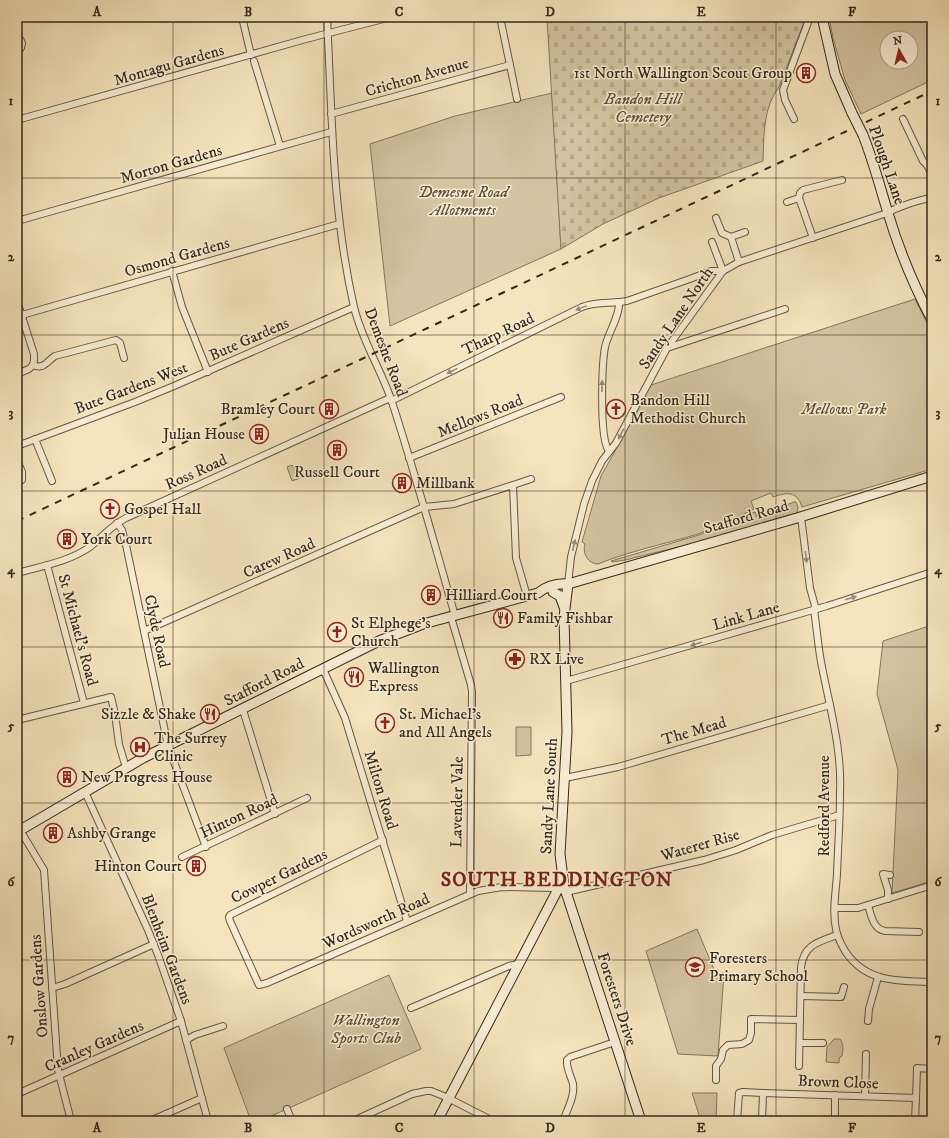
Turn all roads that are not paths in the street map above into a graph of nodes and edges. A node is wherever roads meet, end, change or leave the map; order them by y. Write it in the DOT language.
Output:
graph roads {
  1 [pos="242,17"];
  2 [pos="327,17"];
  3 [pos="390,17"];
  4 [pos="500,17"];
  5 [pos="810,17"];
  6 [pos="822,17"];
  7 [pos="328,34"];
  8 [pos="17,38"];
  9 [pos="17,51"];
  10 [pos="253,58"];
  11 [pos="510,65"];
  12 [pos="517,99"];
  13 [pos="331,114"];
  14 [pos="794,119"];
  15 [pos="903,119"];
  16 [pos="17,120"];
  17 [pos="332,132"];
  18 [pos="280,146"];
  19 [pos="930,163"];
  20 [pos="932,175"];
  21 [pos="842,180"];
  22 [pos="799,198"];
  23 [pos="932,198"];
  24 [pos="788,202"];
  25 [pos="888,213"];
  26 [pos="716,218"];
  27 [pos="17,221"];
  28 [pos="339,224"];
  29 [pos="745,232"];
  30 [pos="731,237"];
  31 [pos="813,238"];
  32 [pos="712,242"];
  33 [pos="739,262"];
  34 [pos="172,271"];
  35 [pos="723,271"];
  36 [pos="620,302"];
  37 [pos="17,303"];
  38 [pos="354,307"];
  39 [pos="785,309"];
  40 [pos="22,315"];
  41 [pos="932,320"];
  42 [pos="668,348"];
  43 [pos="124,358"];
  44 [pos="33,365"];
  45 [pos="208,372"];
  46 [pos="17,374"];
  47 [pos="561,397"];
  48 [pos="391,400"];
  49 [pos="36,439"];
  50 [pos="17,446"];
  51 [pos="609,451"];
  52 [pos="409,458"];
  53 [pos="17,460"];
  54 [pos="932,476"];
  55 [pos="531,479"];
  56 [pos="52,480"];
  57 [pos="21,481"];
  58 [pos="513,485"];
  59 [pos="424,508"];
  60 [pos="801,517"];
  61 [pos="118,523"];
  62 [pos="48,565"];
  63 [pos="932,572"];
  64 [pos="17,573"];
  65 [pos="568,584"];
  66 [pos="553,592"];
  67 [pos="538,593"];
  68 [pos="527,596"];
  69 [pos="564,608"];
  70 [pos="814,610"];
  71 [pos="453,617"];
  72 [pos="144,631"];
  73 [pos="323,669"];
  74 [pos="566,681"];
  75 [pos="84,703"];
  76 [pos="830,705"];
  77 [pos="243,710"];
  78 [pos="17,720"];
  79 [pos="168,746"];
  80 [pos="126,768"];
  81 [pos="565,778"];
  82 [pos="85,792"];
  83 [pos="307,798"];
  84 [pos="275,814"];
  85 [pos="839,816"];
  86 [pos="19,831"];
  87 [pos="383,840"];
  88 [pos="206,846"];
  89 [pos="182,858"];
  90 [pos="890,875"];
  91 [pos="926,887"];
  92 [pos="562,890"];
  93 [pos="470,894"];
  94 [pos="888,899"];
  95 [pos="868,905"];
  96 [pos="835,908"];
  97 [pos="406,921"];
  98 [pos="919,932"];
  99 [pos="837,935"];
  100 [pos="154,944"];
  101 [pos="518,964"];
  102 [pos="878,977"];
  103 [pos="257,982"];
  104 [pos="932,982"];
  105 [pos="844,987"];
  106 [pos="52,988"];
  107 [pos="801,996"];
  108 [pos="411,1008"];
  109 [pos="800,1020"];
  110 [pos="181,1021"];
  111 [pos="868,1021"];
  112 [pos="223,1026"];
  113 [pos="186,1040"];
  114 [pos="615,1042"];
  115 [pos="800,1043"];
  116 [pos="823,1043"];
  117 [pos="866,1054"];
  118 [pos="799,1066"];
  119 [pos="932,1069"];
  120 [pos="58,1075"];
  121 [pos="716,1080"];
  122 [pos="763,1093"];
  123 [pos="17,1094"];
  124 [pos="835,1095"];
  125 [pos="865,1096"];
  126 [pos="202,1098"];
  127 [pos="916,1098"];
  128 [pos="449,1099"];
  129 [pos="287,1110"];
  130 [pos="70,1121"];
  131 [pos="150,1121"];
  132 [pos="208,1121"];
  133 [pos="292,1121"];
  134 [pos="353,1121"];
  135 [pos="437,1121"];
  136 [pos="493,1121"];
  137 [pos="563,1121"];
  138 [pos="641,1121"];
  139 [pos="736,1121"];
  140 [pos="762,1121"];
  141 [pos="835,1121"];
  142 [pos="915,1121"];
  1 -- 10 [label="street"];
  2 -- 7 [label="street, Demesne Road"];
  3 -- 7 [label="street, Montagu Gardens"];
  4 -- 11 [label="street"];
  5 -- 14 [label="street"];
  6 -- 25 [label="main road, Plough Lane, bridge"];
  7 -- 10 [label="street, Montagu Gardens"];
  7 -- 13 [label="street, Demesne Road"];
  8 -- 9 [label="street"];
  10 -- 16 [label="street, Montagu Gardens"];
  10 -- 18 [label="street"];
  11 -- 12 [label="street"];
  11 -- 13 [label="street, Crichton Avenue"];
  13 -- 17 [label="street, Demesne Road"];
  15 -- 19 [label="street"];
  17 -- 18 [label="street, Morton Gardens"];
  17 -- 28 [label="street, Demesne Road"];
  18 -- 27 [label="street, Morton Gardens"];
  19 -- 20 [label="street"];
  21 -- 22 [label="street"];
  22 -- 24 [label="street"];
  22 -- 31 [label="street"];
  23 -- 25 [label="street, Sandy Lane North"];
  25 -- 31 [label="street, Sandy Lane North"];
  25 -- 41 [label="main road, Plough Lane"];
  26 -- 30 [label="street"];
  28 -- 34 [label="street, Osmond Gardens"];
  28 -- 38 [label="street, Demesne Road"];
  29 -- 30 [label="street"];
  30 -- 33 [label="street"];
  31 -- 33 [label="street, Sandy Lane North"];
  32 -- 35 [label="street"];
  33 -- 35 [label="street, Sandy Lane North"];
  34 -- 40 [label="street, Osmond Gardens"];
  34 -- 45 [label="street, Bute Gardens"];
  35 -- 36 [label="street, Tharp Road"];
  35 -- 42 [label="street, Sandy Lane North"];
  36 -- 48 [label="street, Tharp Road, one-way"];
  51 -- 36 [label="street, one-way"];
  37 -- 40 [label="street"];
  38 -- 45 [label="street, Bute Gardens"];
  38 -- 48 [label="street, Demesne Road"];
  39 -- 42 [label="street"];
  40 -- 44 [label="street"];
  42 -- 51 [label="street, Sandy Lane North, one-way"];
  43 -- 44 [label="street"];
  44 -- 46 [label="street"];
  45 -- 49 [label="street, Bute Gardens West"];
  47 -- 52 [label="street, Mellows Road"];
  48 -- 52 [label="street, Demesne Road"];
  48 -- 61 [label="street, Ross Road"];
  49 -- 50 [label="street, Bute Gardens West"];
  49 -- 56 [label="street"];
  65 -- 51 [label="street, Sandy Lane North, one-way"];
  52 -- 59 [label="street, Demesne Road"];
  53 -- 57 [label="street"];
  54 -- 60 [label="main road, Stafford Road"];
  55 -- 58 [label="street, Carew Road"];
  58 -- 59 [label="street, Carew Road"];
  58 -- 68 [label="street"];
  59 -- 71 [label="street, Demesne Road"];
  59 -- 72 [label="street, Carew Road"];
  60 -- 65 [label="main road, Stafford Road"];
  60 -- 70 [label="street, Redford Avenue, one-way"];
  61 -- 62 [label="street, Ross Road"];
  61 -- 72 [label="street, Clyde Road"];
  62 -- 64 [label="street, Ross Road"];
  62 -- 75 [label="street, St Michael's Road"];
  70 -- 63 [label="street, Link Lane, one-way"];
  65 -- 66 [label="main road, Stafford Road"];
  65 -- 67 [label="main road, Stafford Road"];
  65 -- 69 [label="main road, Sandy Lane South"];
  66 -- 67 [label="main road, Stafford Road"];
  66 -- 69 [label="main road"];
  67 -- 68 [label="main road, Stafford Road"];
  68 -- 71 [label="main road, Stafford Road"];
  69 -- 74 [label="main road, Sandy Lane South"];
  70 -- 74 [label="street, Link Lane, one-way"];
  70 -- 76 [label="street, Redford Avenue"];
  71 -- 73 [label="main road, Stafford Road"];
  71 -- 93 [label="street, Lavender Vale"];
  72 -- 79 [label="street, Clyde Road"];
  73 -- 77 [label="main road, Stafford Road"];
  73 -- 87 [label="street, Milton Road"];
  74 -- 81 [label="main road, Sandy Lane South"];
  75 -- 78 [label="street"];
  75 -- 80 [label="street"];
  76 -- 81 [label="street, The Mead"];
  76 -- 85 [label="street, Redford Avenue"];
  77 -- 79 [label="main road, Stafford Road"];
  77 -- 84 [label="street"];
  79 -- 80 [label="main road, Stafford Road"];
  79 -- 88 [label="street, Clyde Road"];
  80 -- 82 [label="main road, Stafford Road"];
  81 -- 92 [label="main road, Sandy Lane South"];
  82 -- 86 [label="main road, Stafford Road"];
  82 -- 100 [label="street, Blenheim Gardens"];
  83 -- 84 [label="street, Hinton Road"];
  84 -- 88 [label="street, Hinton Road"];
  85 -- 92 [label="street, Waterer Rise"];
  85 -- 96 [label="street, Redford Avenue"];
  86 -- 106 [label="street, Onslow Gardens"];
  87 -- 97 [label="street, Milton Road"];
  87 -- 103 [label="street, Cowper Gardens"];
  88 -- 89 [label="street, Hinton Road"];
  90 -- 94 [label="street"];
  91 -- 94 [label="street"];
  92 -- 93 [label="street, Wordsworth Road"];
  92 -- 101 [label="main road"];
  92 -- 114 [label="main road, Foresters Drive"];
  93 -- 97 [label="street, Wordsworth Road"];
  94 -- 95 [label="street"];
  95 -- 96 [label="street"];
  95 -- 98 [label="street"];
  96 -- 99 [label="street, Redford Avenue"];
  97 -- 103 [label="street, Wordsworth Road"];
  99 -- 102 [label="street, Redford Avenue"];
  99 -- 107 [label="street"];
  100 -- 106 [label="street"];
  100 -- 110 [label="street, Blenheim Gardens"];
  101 -- 108 [label="street"];
  101 -- 128 [label="main road"];
  102 -- 104 [label="street, Redford Avenue"];
  102 -- 111 [label="street"];
  105 -- 107 [label="street"];
  106 -- 120 [label="street, Onslow Gardens"];
  107 -- 109 [label="street"];
  109 -- 115 [label="street"];
  109 -- 121 [label="street"];
  110 -- 113 [label="street, Blenheim Gardens"];
  110 -- 120 [label="street, Cranley Gardens"];
  112 -- 113 [label="street"];
  113 -- 126 [label="street, Blenheim Gardens"];
  114 -- 137 [label="street"];
  114 -- 138 [label="main road, Foresters Drive"];
  115 -- 116 [label="street"];
  115 -- 118 [label="street"];
  117 -- 125 [label="street"];
  119 -- 127 [label="street"];
  120 -- 123 [label="street, Cranley Gardens"];
  120 -- 130 [label="street, Onslow Gardens"];
  122 -- 124 [label="street, Brown Close"];
  122 -- 139 [label="street, Brown Close"];
  122 -- 140 [label="street"];
  124 -- 125 [label="street, Brown Close"];
  124 -- 141 [label="street"];
  125 -- 127 [label="street, Brown Close"];
  126 -- 131 [label="street"];
  126 -- 132 [label="street, Blenheim Gardens"];
  127 -- 142 [label="street"];
  128 -- 134 [label="street"];
  128 -- 135 [label="main road"];
  128 -- 136 [label="street"];
  129 -- 133 [label="street"];
}
